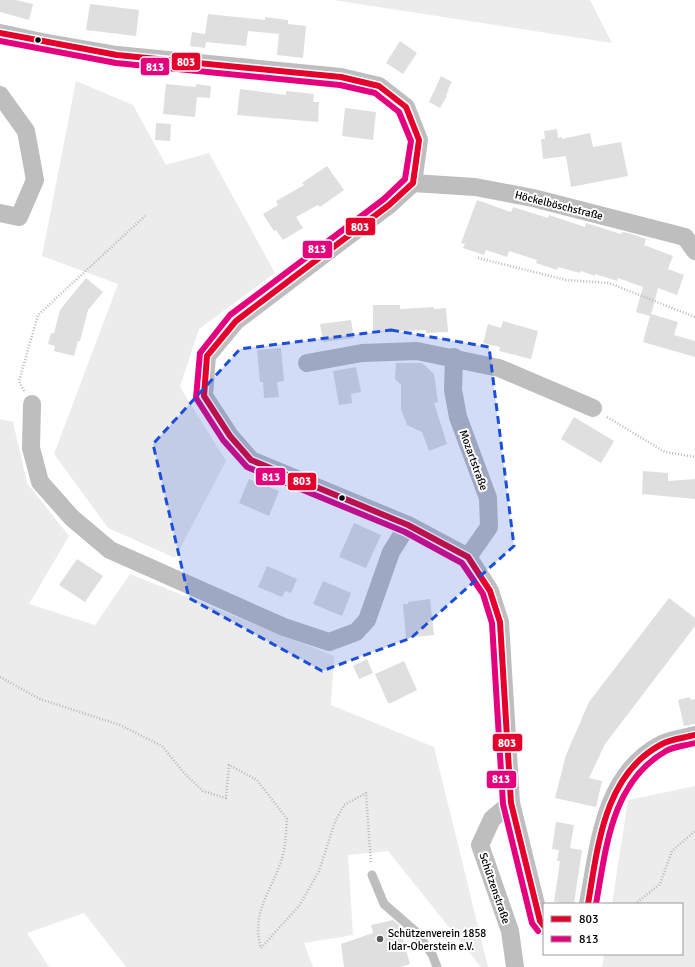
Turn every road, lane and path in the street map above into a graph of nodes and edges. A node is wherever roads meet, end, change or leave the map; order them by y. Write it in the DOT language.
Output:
graph roads {
  1 [pos="0,33"];
  2 [pos="0,95"];
  3 [pos="413,183"];
  4 [pos="0,213"];
  5 [pos="145,216"];
  6 [pos="695,251"];
  7 [pos="478,258"];
  8 [pos="695,317"];
  9 [pos="454,357"];
  10 [pos="307,363"];
  11 [pos="32,404"];
  12 [pos="593,408"];
  13 [pos="695,456"];
  14 [pos="408,525"];
  15 [pos="468,557"];
  16 [pos="0,677"];
  17 [pos="695,735"];
  18 [pos="511,803"];
  19 [pos="695,831"];
  20 [pos="372,875"];
  21 [pos="588,903"];
  22 [pos="636,903"];
  23 [pos="543,925"];
  24 [pos="437,967"];
  25 [pos="515,967"];
  1 -- 3 [label="street"];
  2 -- 4 [label="street"];
  3 -- 6 [label="street, Höckelböschstraße"];
  3 -- 14 [label="street"];
  5 -- 11 [label="path"];
  7 -- 8 [label="path"];
  9 -- 10 [label="street"];
  9 -- 12 [label="street"];
  9 -- 15 [label="street, Mozartstraße"];
  11 -- 14 [label="street"];
  12 -- 13 [label="path"];
  14 -- 15 [label="street"];
  15 -- 18 [label="street"];
  16 -- 20 [label="path"];
  17 -- 21 [label="street"];
  18 -- 23 [label="street"];
  18 -- 25 [label="street, Schützenstraße"];
  19 -- 22 [label="path"];
  20 -- 24 [label="lane"];
}
